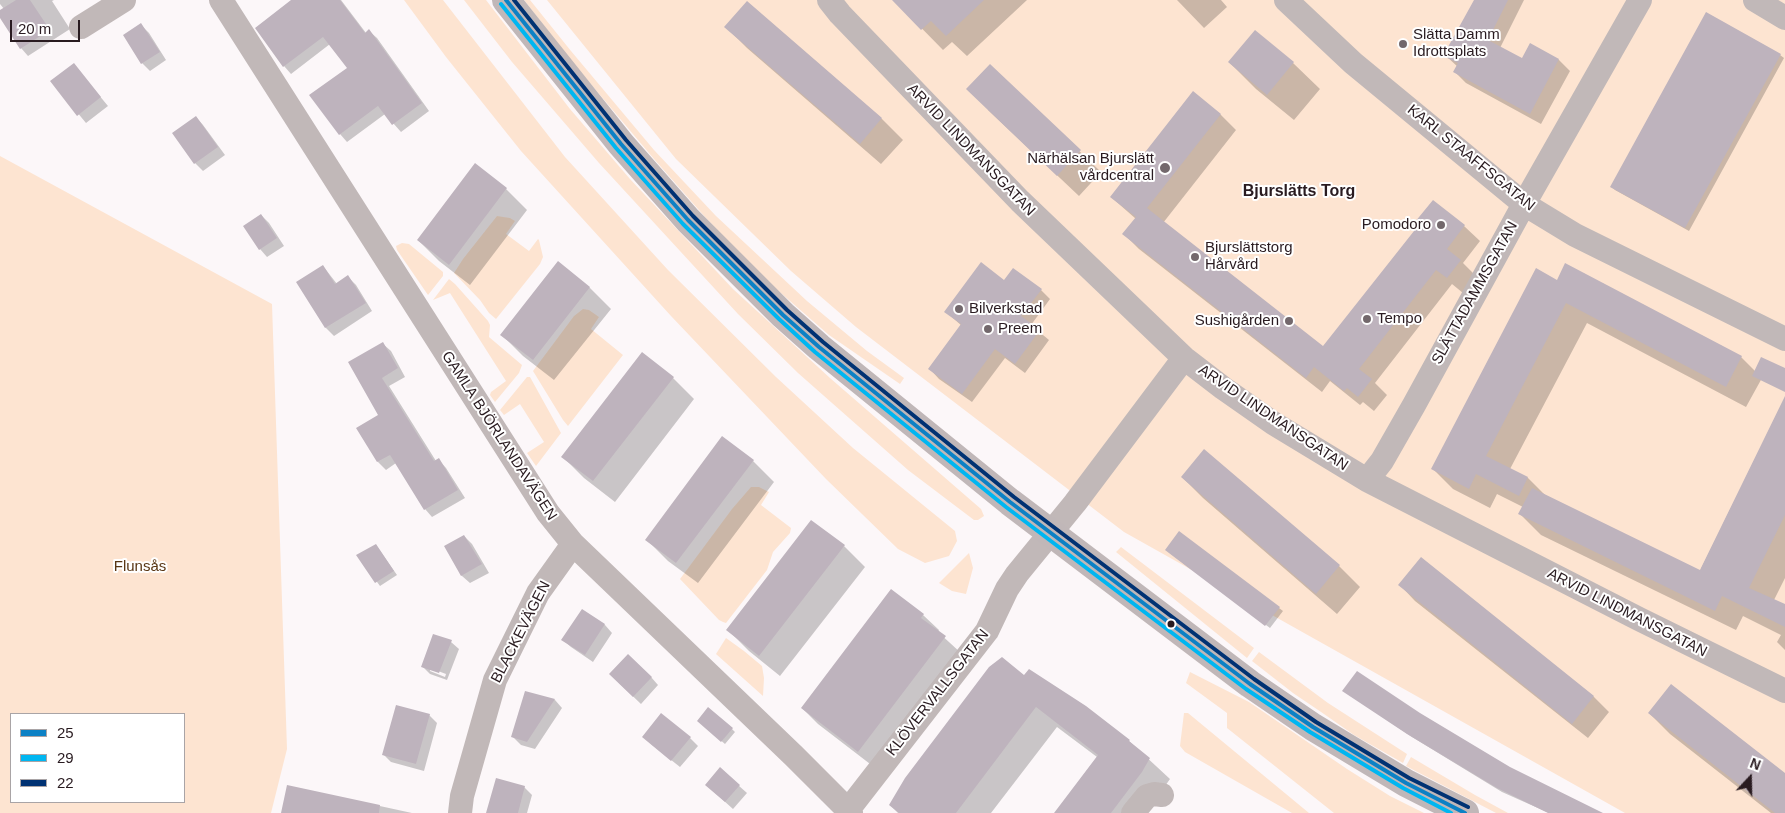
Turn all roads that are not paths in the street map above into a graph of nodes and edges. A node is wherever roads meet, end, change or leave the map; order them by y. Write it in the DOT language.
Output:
graph roads {
  1 [pos="124,0"];
  2 [pos="221,0"];
  3 [pos="506,0"];
  4 [pos="829,0"];
  5 [pos="1286,0"];
  6 [pos="1640,0"];
  7 [pos="1755,0"];
  8 [pos="1785,18"];
  9 [pos="81,27"];
  10 [pos="1524,204"];
  11 [pos="1785,339"];
  12 [pos="1184,358"];
  13 [pos="1367,480"];
  14 [pos="1051,533"];
  15 [pos="573,544"];
  16 [pos="1785,692"];
  17 [pos="1162,795"];
  18 [pos="849,811"];
  19 [pos="460,813"];
  20 [pos="1133,813"];
  21 [pos="1465,813"];
  1 -- 9 [label="street"];
  2 -- 15 [label="street, GAMLA BJÖRLANDAVÄGEN"];
  3 -- 14 [label="street"];
  4 -- 12 [label="street, ARVID LINDMANSGATAN"];
  5 -- 10 [label="street, KARL STAAFFSGATAN"];
  6 -- 10 [label="street, SLÄTTADAMMSGATAN"];
  7 -- 8 [label="street"];
  10 -- 11 [label="street, KARL STAAFFSGATAN"];
  10 -- 13 [label="street, SLÄTTADAMMSGATAN"];
  12 -- 13 [label="street, ARVID LINDMANSGATAN"];
  12 -- 14 [label="street, KLÖVERVALLSGATAN"];
  13 -- 16 [label="street, ARVID LINDMANSGATAN"];
  14 -- 18 [label="street, KLÖVERVALLSGATAN"];
  14 -- 21 [label="street"];
  15 -- 18 [label="street, GAMLA BJÖRLANDAVÄGEN"];
  15 -- 19 [label="street, BLACKEVÄGEN"];
  17 -- 20 [label="street"];
}
